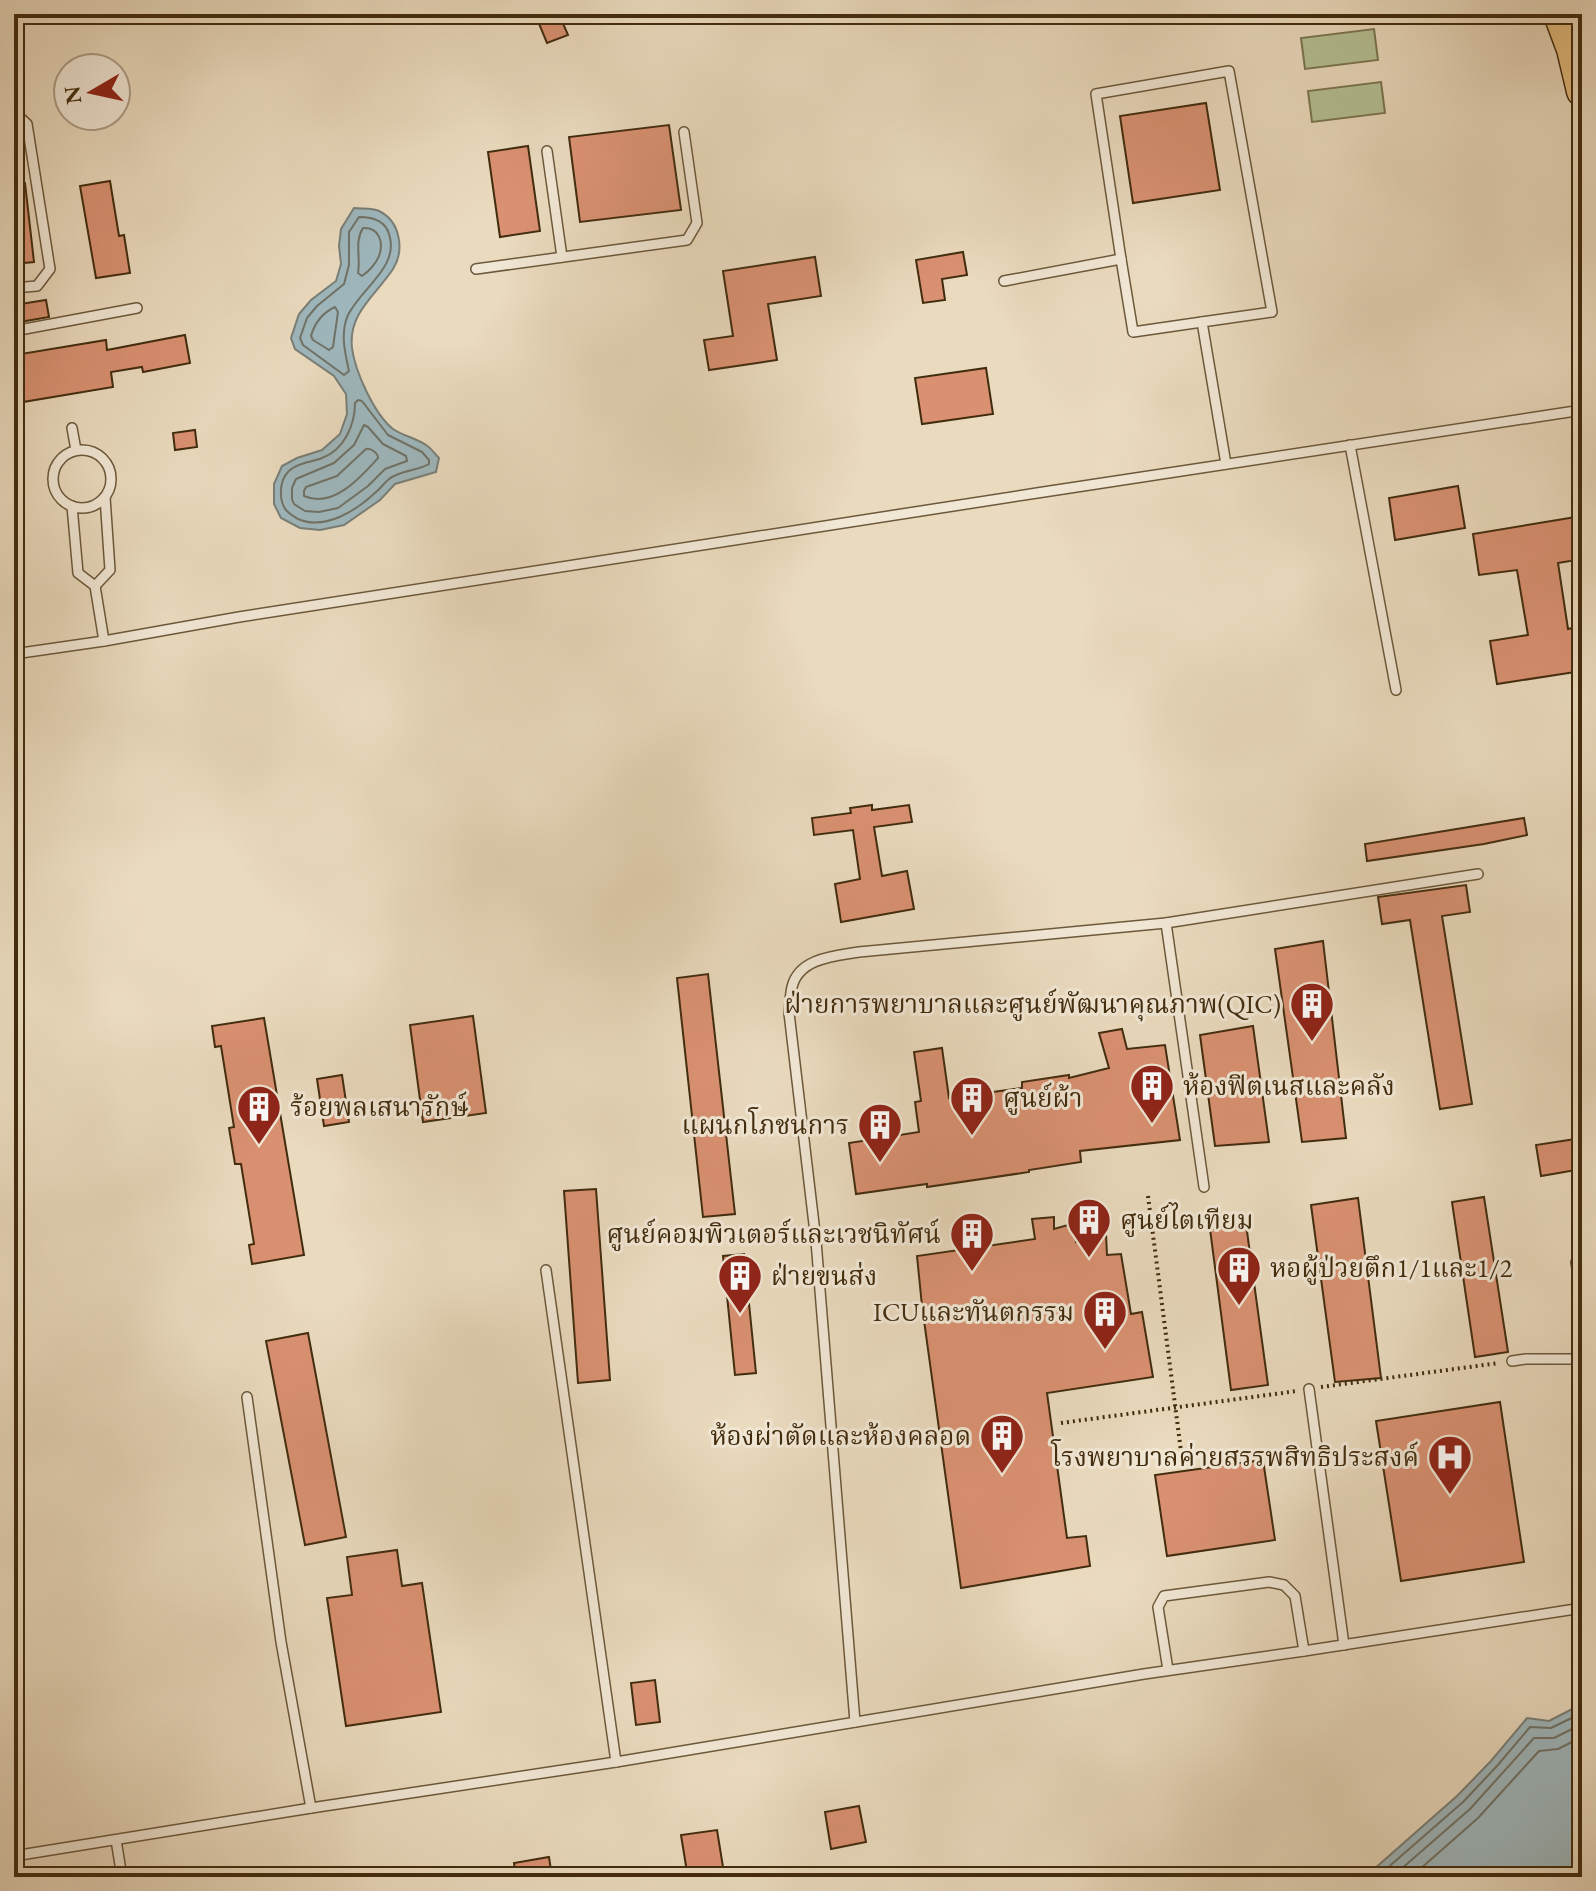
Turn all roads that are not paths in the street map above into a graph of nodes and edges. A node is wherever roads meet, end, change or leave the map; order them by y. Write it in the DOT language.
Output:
graph roads {
  1 [pos="1559,14"];
  2 [pos="1582,91"];
  3 [pos="14,112"];
  4 [pos="684,132"];
  5 [pos="547,151"];
  6 [pos="562,257"];
  7 [pos="1121,259"];
  8 [pos="476,269"];
  9 [pos="1004,281"];
  10 [pos="14,288"];
  11 [pos="137,308"];
  12 [pos="1202,322"];
  13 [pos="14,331"];
  14 [pos="1582,410"];
  15 [pos="72,428"];
  16 [pos="1350,445"];
  17 [pos="76,450"];
  18 [pos="1226,464"];
  19 [pos="105,497"];
  20 [pos="72,506"];
  21 [pos="95,586"];
  22 [pos="104,641"];
  23 [pos="14,654"];
  24 [pos="1396,690"];
  25 [pos="1478,874"];
  26 [pos="1166,923"];
  27 [pos="1204,1187"];
  28 [pos="1582,1261"];
  29 [pos="546,1270"];
  30 [pos="1582,1301"];
  31 [pos="1582,1359"];
  32 [pos="1512,1361"];
  33 [pos="1309,1389"];
  34 [pos="247,1397"];
  35 [pos="1582,1608"];
  36 [pos="1344,1645"];
  37 [pos="1304,1651"];
  38 [pos="1168,1670"];
  39 [pos="855,1722"];
  40 [pos="616,1762"];
  41 [pos="311,1808"];
  42 [pos="116,1840"];
  43 [pos="14,1856"];
  44 [pos="122,1877"];
  1 -- 2 [label="main road"];
  3 -- 10 [label="lane"];
  4 -- 6 [label="lane"];
  5 -- 6 [label="lane"];
  6 -- 8 [label="lane"];
  7 -- 9 [label="lane"];
  7 -- 12 [label="lane"];
  7 -- 12 [label="lane"];
  11 -- 13 [label="lane"];
  12 -- 18 [label="lane"];
  14 -- 16 [label="lane"];
  15 -- 17 [label="lane"];
  16 -- 18 [label="lane"];
  16 -- 24 [label="lane"];
  17 -- 19 [label="lane"];
  17 -- 20 [label="lane"];
  18 -- 22 [label="lane"];
  19 -- 20 [label="lane"];
  19 -- 21 [label="lane"];
  20 -- 21 [label="lane"];
  21 -- 22 [label="lane"];
  22 -- 23 [label="lane"];
  25 -- 26 [label="lane"];
  26 -- 27 [label="lane"];
  26 -- 39 [label="lane"];
  28 -- 30 [label="lane"];
  29 -- 40 [label="lane"];
  31 -- 32 [label="lane"];
  33 -- 36 [label="lane"];
  34 -- 41 [label="lane"];
  35 -- 36 [label="lane"];
  36 -- 37 [label="lane"];
  37 -- 38 [label="lane"];
  37 -- 38 [label="lane"];
  38 -- 39 [label="lane"];
  39 -- 40 [label="lane"];
  40 -- 41 [label="lane"];
  41 -- 42 [label="lane"];
  42 -- 43 [label="lane"];
  42 -- 44 [label="lane"];
}
